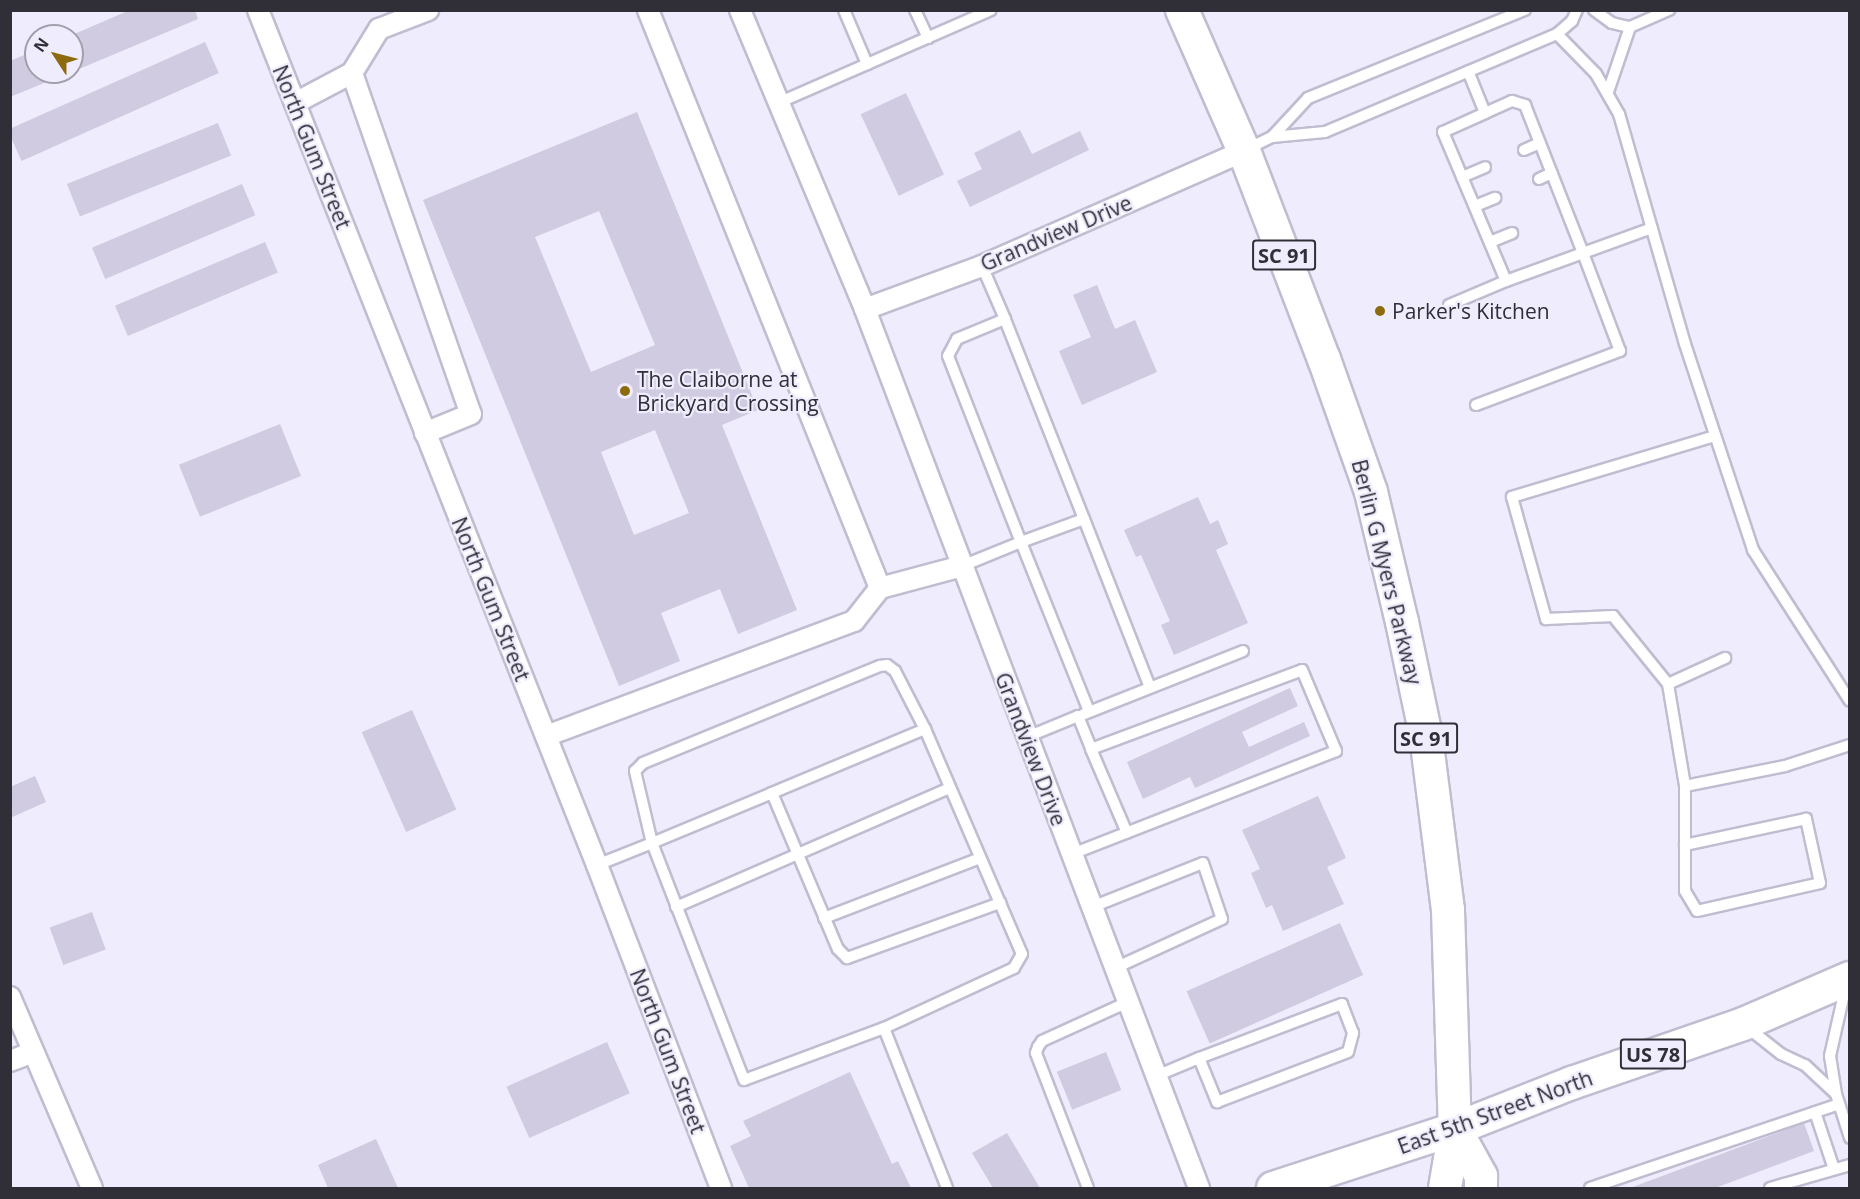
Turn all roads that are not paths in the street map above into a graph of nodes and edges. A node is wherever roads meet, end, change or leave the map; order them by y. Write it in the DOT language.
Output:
graph roads {
  1 [pos="258,10"];
  2 [pos="428,10"];
  3 [pos="648,10"];
  4 [pos="740,10"];
  5 [pos="844,10"];
  6 [pos="915,10"];
  7 [pos="991,10"];
  8 [pos="1182,10"];
  9 [pos="1577,10"];
  10 [pos="1594,10"];
  11 [pos="1669,10"];
  12 [pos="1522,11"];
  13 [pos="1630,27"];
  14 [pos="1557,34"];
  15 [pos="928,38"];
  16 [pos="867,64"];
  17 [pos="1468,71"];
  18 [pos="352,73"];
  19 [pos="1608,92"];
  20 [pos="294,103"];
  21 [pos="778,103"];
  22 [pos="1485,113"];
  23 [pos="1272,137"];
  24 [pos="1540,143"];
  25 [pos="1524,150"];
  26 [pos="1244,151"];
  27 [pos="1485,167"];
  28 [pos="1552,173"];
  29 [pos="1462,177"];
  30 [pos="1539,179"];
  31 [pos="1495,198"];
  32 [pos="1475,206"];
  33 [pos="1567,212"];
  34 [pos="1556,217"];
  35 [pos="1652,228"];
  36 [pos="1512,233"];
  37 [pos="1490,242"];
  38 [pos="1583,253"];
  39 [pos="982,266"];
  40 [pos="1506,281"];
  41 [pos="1449,304"];
  42 [pos="865,309"];
  43 [pos="1005,319"];
  44 [pos="1476,405"];
  45 [pos="425,432"];
  46 [pos="1715,436"];
  47 [pos="1084,519"];
  48 [pos="1022,542"];
  49 [pos="962,566"];
  50 [pos="880,588"];
  51 [pos="1243,651"];
  52 [pos="1725,658"];
  53 [pos="1668,684"];
  54 [pos="1150,687"];
  55 [pos="1850,701"];
  56 [pos="1089,711"];
  57 [pos="1078,716"];
  58 [pos="924,729"];
  59 [pos="546,736"];
  60 [pos="1027,736"];
  61 [pos="1850,745"];
  62 [pos="1091,749"];
  63 [pos="1684,786"];
  64 [pos="950,788"];
  65 [pos="772,793"];
  66 [pos="1126,833"];
  67 [pos="652,843"];
  68 [pos="1685,845"];
  69 [pos="797,853"];
  70 [pos="1072,854"];
  71 [pos="980,858"];
  72 [pos="597,865"];
  73 [pos="1000,903"];
  74 [pos="676,906"];
  75 [pos="1092,907"];
  76 [pos="824,918"];
  77 [pos="1115,968"];
  78 [pos="1848,978"];
  79 [pos="10,997"];
  80 [pos="1128,1002"];
  81 [pos="1743,1024"];
  82 [pos="884,1028"];
  83 [pos="33,1052"];
  84 [pos="1199,1058"];
  85 [pos="10,1061"];
  86 [pos="1156,1076"];
  87 [pos="1837,1099"];
  88 [pos="1815,1112"];
  89 [pos="1455,1129"];
  90 [pos="1850,1138"];
  91 [pos="1850,1165"];
  92 [pos="1834,1169"];
  93 [pos="1784,1186"];
  94 [pos="92,1188"];
  95 [pos="721,1188"];
  96 [pos="947,1188"];
  97 [pos="1088,1188"];
  98 [pos="1199,1188"];
  99 [pos="1277,1188"];
  100 [pos="1445,1188"];
  101 [pos="1481,1188"];
  102 [pos="1590,1188"];
  103 [pos="1770,1188"];
  1 -- 20 [label="street, North Gum Street"];
  2 -- 18 [label="street"];
  3 -- 50 [label="street"];
  4 -- 21 [label="street, Grandview Drive"];
  5 -- 16 [label="lane"];
  6 -- 15 [label="lane"];
  7 -- 15 [label="lane"];
  8 -- 26 [label="main road, Berlin G Myers Parkway / SC 91"];
  9 -- 14 [label="lane"];
  10 -- 13 [label="lane"];
  11 -- 13 [label="lane"];
  12 -- 23 [label="lane"];
  13 -- 19 [label="lane"];
  14 -- 17 [label="lane"];
  14 -- 19 [label="lane"];
  15 -- 16 [label="lane"];
  16 -- 21 [label="lane"];
  17 -- 22 [label="lane"];
  17 -- 23 [label="lane"];
  18 -- 20 [label="street"];
  18 -- 45 [label="street"];
  19 -- 35 [label="lane"];
  20 -- 45 [label="street, North Gum Street"];
  21 -- 42 [label="street, Grandview Drive"];
  22 -- 24 [label="lane"];
  22 -- 29 [label="lane"];
  23 -- 26 [label="lane"];
  24 -- 25 [label="lane"];
  24 -- 28 [label="lane"];
  26 -- 39 [label="street, Grandview Drive"];
  26 -- 89 [label="main road, Berlin G Myers Parkway / SC 91"];
  27 -- 29 [label="lane"];
  28 -- 30 [label="lane"];
  28 -- 33 [label="lane"];
  29 -- 32 [label="lane"];
  31 -- 32 [label="lane"];
  32 -- 37 [label="lane"];
  33 -- 34 [label="lane"];
  33 -- 38 [label="lane"];
  35 -- 38 [label="lane"];
  35 -- 46 [label="lane"];
  36 -- 37 [label="lane"];
  37 -- 40 [label="lane"];
  38 -- 40 [label="lane"];
  38 -- 44 [label="lane"];
  39 -- 42 [label="street, Grandview Drive"];
  39 -- 43 [label="lane"];
  40 -- 41 [label="lane"];
  42 -- 49 [label="street, Grandview Drive"];
  43 -- 47 [label="lane"];
  43 -- 48 [label="lane"];
  45 -- 59 [label="street, North Gum Street"];
  46 -- 53 [label="lane"];
  46 -- 55 [label="lane"];
  47 -- 48 [label="lane"];
  47 -- 54 [label="lane"];
  48 -- 49 [label="lane"];
  48 -- 56 [label="lane"];
  49 -- 50 [label="street"];
  49 -- 60 [label="street, Grandview Drive"];
  50 -- 59 [label="street"];
  51 -- 54 [label="lane"];
  52 -- 53 [label="lane"];
  53 -- 63 [label="lane"];
  54 -- 56 [label="lane"];
  56 -- 57 [label="lane"];
  57 -- 60 [label="lane"];
  57 -- 62 [label="lane"];
  58 -- 64 [label="lane"];
  58 -- 65 [label="lane"];
  58 -- 67 [label="lane"];
  59 -- 72 [label="street, North Gum Street"];
  60 -- 70 [label="street, Grandview Drive"];
  61 -- 63 [label="lane"];
  62 -- 66 [label="lane"];
  62 -- 66 [label="lane"];
  63 -- 68 [label="lane"];
  64 -- 69 [label="lane"];
  64 -- 71 [label="lane"];
  65 -- 67 [label="lane"];
  65 -- 69 [label="lane"];
  66 -- 70 [label="lane"];
  67 -- 72 [label="lane"];
  67 -- 74 [label="lane"];
  68 -- 68 [label="lane"];
  69 -- 74 [label="lane"];
  69 -- 76 [label="lane"];
  70 -- 75 [label="street, Grandview Drive"];
  71 -- 73 [label="lane"];
  71 -- 76 [label="lane"];
  72 -- 95 [label="street, North Gum Street"];
  73 -- 76 [label="lane"];
  73 -- 82 [label="lane"];
  74 -- 82 [label="lane"];
  75 -- 77 [label="street, Grandview Drive"];
  75 -- 77 [label="lane"];
  77 -- 80 [label="street, Grandview Drive"];
  78 -- 81 [label="main road, East 5th Street North / US 78"];
  78 -- 87 [label="lane"];
  79 -- 83 [label="street"];
  80 -- 86 [label="street, Grandview Drive"];
  80 -- 97 [label="lane"];
  81 -- 87 [label="lane"];
  81 -- 89 [label="main road, East 5th Street North / US 78"];
  82 -- 96 [label="lane"];
  83 -- 85 [label="street"];
  83 -- 94 [label="street"];
  84 -- 84 [label="lane"];
  84 -- 86 [label="lane"];
  86 -- 98 [label="street, Grandview Drive"];
  87 -- 88 [label="lane"];
  87 -- 90 [label="lane"];
  88 -- 92 [label="lane"];
  88 -- 102 [label="lane"];
  89 -- 99 [label="main road, East 5th Street North / US 78"];
  89 -- 100 [label="main road, Berlin G Myers Parkway / SC 91"];
  89 -- 101 [label="main road, Berlin G Myers Parkway / SC 91"];
  91 -- 92 [label="lane"];
  92 -- 93 [label="lane"];
  93 -- 103 [label="lane"];
}
